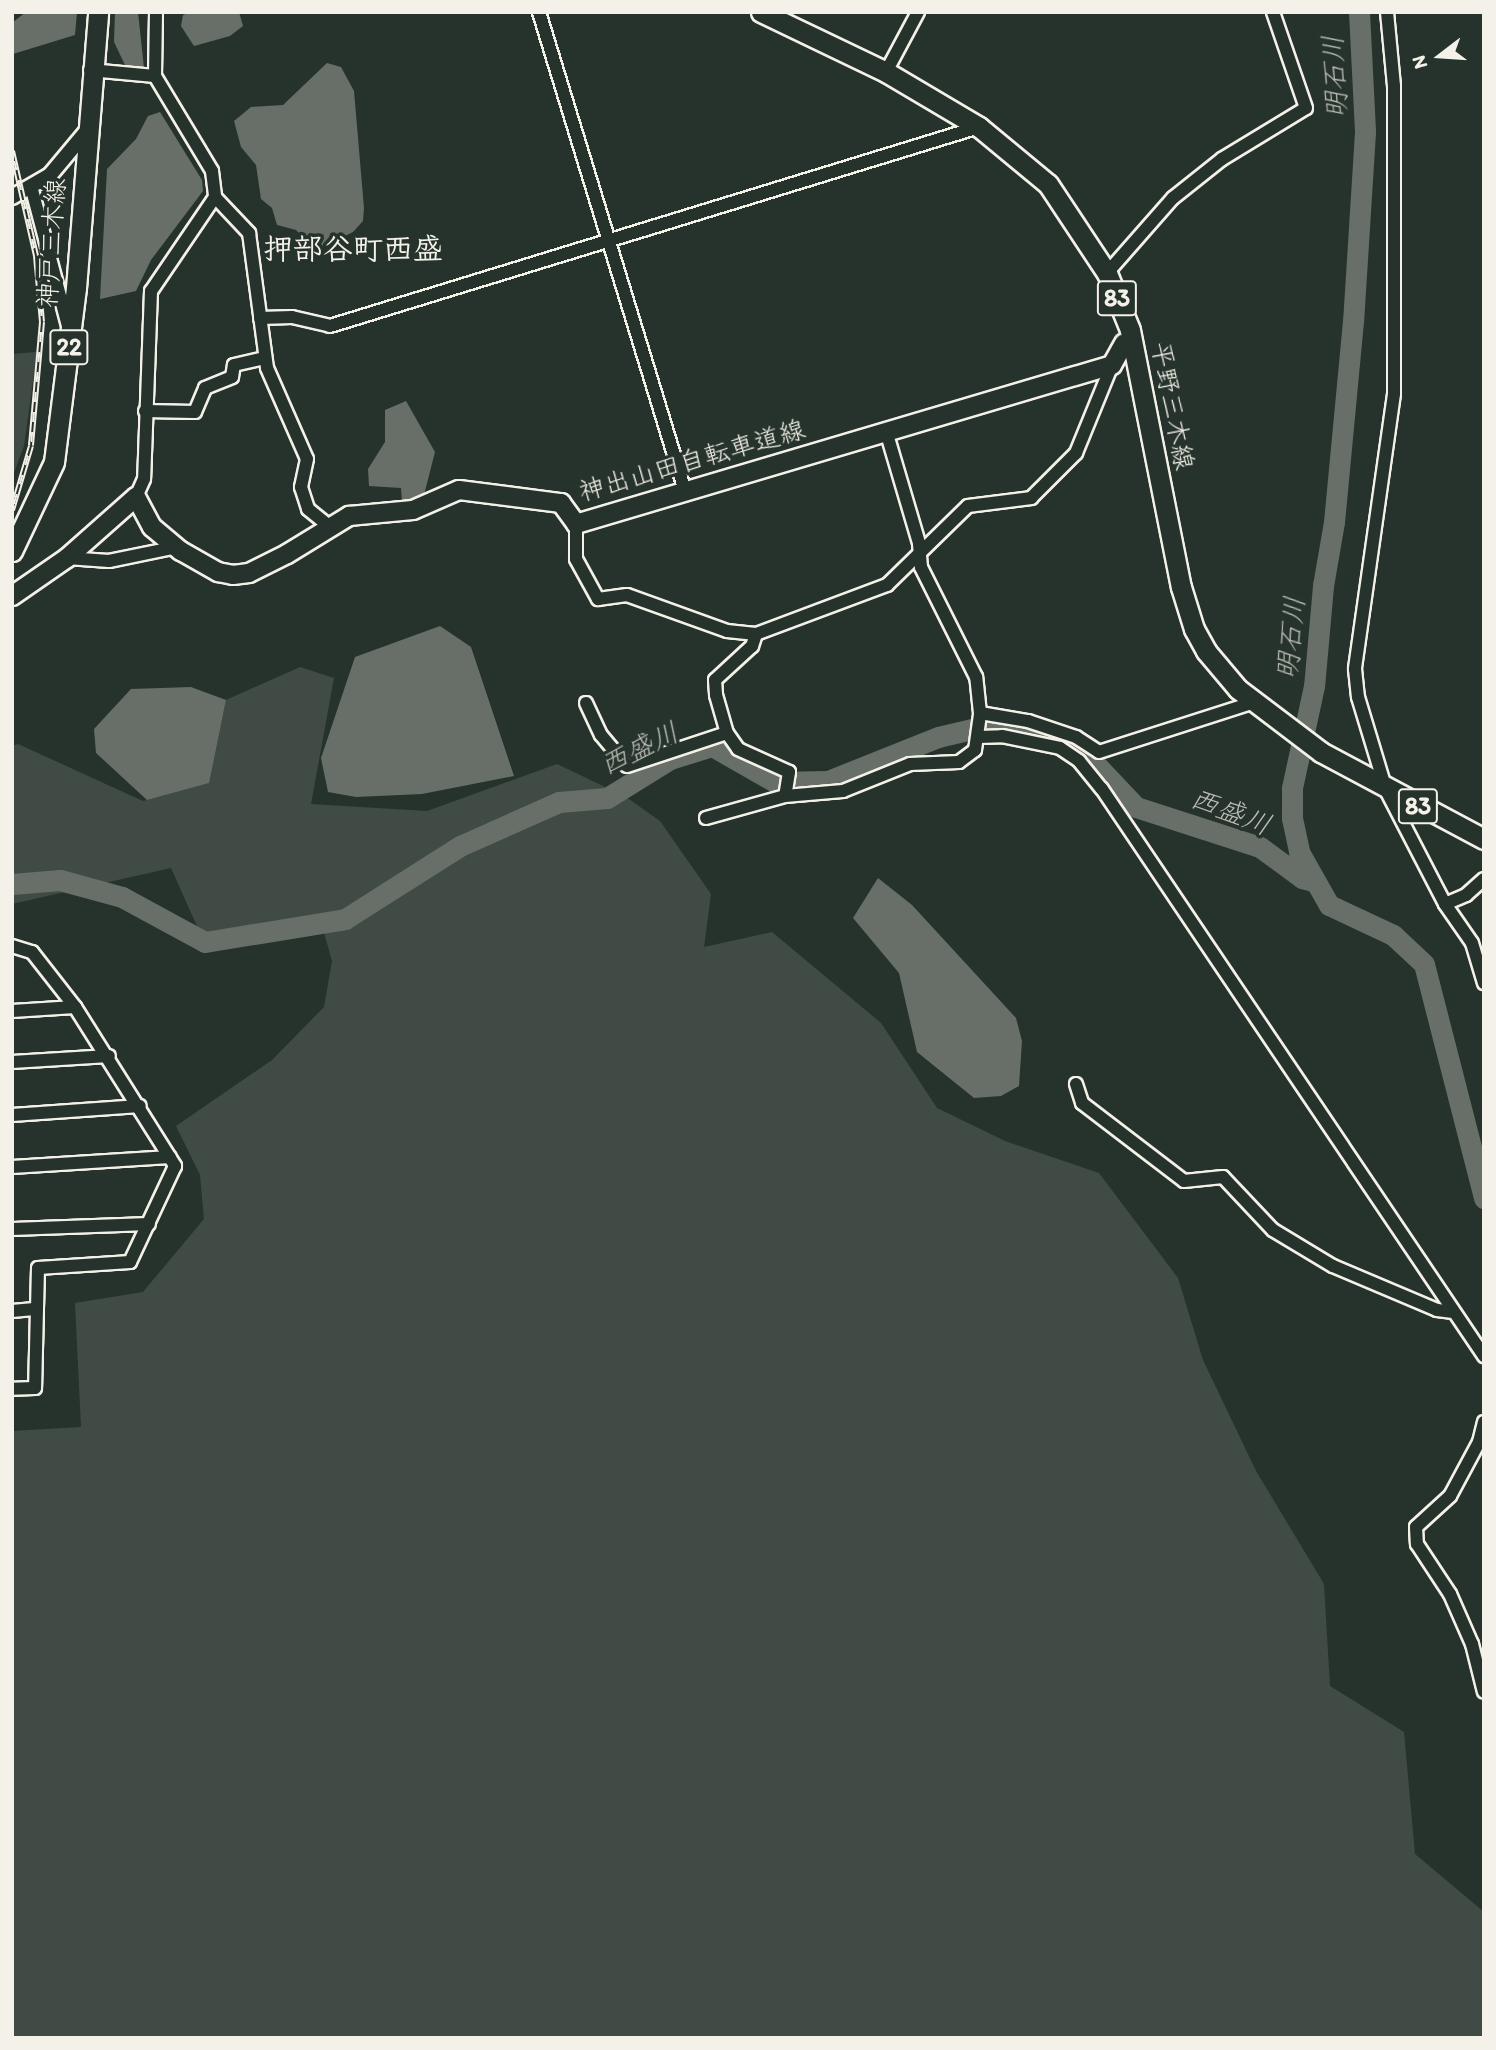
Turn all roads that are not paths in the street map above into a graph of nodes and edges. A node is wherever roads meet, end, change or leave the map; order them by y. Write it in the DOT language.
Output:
graph roads {
  1 [pos="98,12"];
  2 [pos="156,12"];
  3 [pos="539,12"];
  4 [pos="761,12"];
  5 [pos="918,12"];
  6 [pos="1273,12"];
  7 [pos="1387,12"];
  8 [pos="90,70"];
  9 [pos="886,72"];
  10 [pos="155,76"];
  11 [pos="979,127"];
  12 [pos="86,132"];
  13 [pos="31,186"];
  14 [pos="12,197"];
  15 [pos="215,197"];
  16 [pos="609,240"];
  17 [pos="1107,273"];
  18 [pos="260,318"];
  19 [pos="70,333"];
  20 [pos="1127,336"];
  21 [pos="265,358"];
  22 [pos="1112,365"];
  23 [pos="145,411"];
  24 [pos="886,431"];
  25 [pos="685,491"];
  26 [pos="136,497"];
  27 [pos="576,524"];
  28 [pos="329,526"];
  29 [pos="177,547"];
  30 [pos="12,551"];
  31 [pos="919,553"];
  32 [pos="67,558"];
  33 [pos="12,596"];
  34 [pos="756,634"];
  35 [pos="1255,702"];
  36 [pos="586,703"];
  37 [pos="981,713"];
  38 [pos="727,733"];
  39 [pos="979,737"];
  40 [pos="1386,790"];
  41 [pos="785,796"];
  42 [pos="706,818"];
  43 [pos="1484,839"];
  44 [pos="1484,878"];
  45 [pos="1445,904"];
  46 [pos="12,946"];
  47 [pos="1484,983"];
  48 [pos="75,1007"];
  49 [pos="12,1011"];
  50 [pos="110,1056"];
  51 [pos="12,1062"];
  52 [pos="1076,1084"];
  53 [pos="140,1106"];
  54 [pos="12,1115"];
  55 [pos="170,1157"];
  56 [pos="12,1167"];
  57 [pos="149,1224"];
  58 [pos="12,1229"];
  59 [pos="37,1310"];
  60 [pos="12,1311"];
  61 [pos="1453,1312"];
  62 [pos="1484,1356"];
  63 [pos="12,1389"];
  64 [pos="1484,1422"];
  65 [pos="1484,1692"];
  1 -- 8 [label="main road, 神戸三木線 / 22"];
  2 -- 10 [label="street"];
  3 -- 16 [label="street"];
  4 -- 9 [label="main road, 平野三木線 / 83"];
  5 -- 9 [label="street"];
  6 -- 17 [label="street"];
  7 -- 40 [label="street"];
  8 -- 10 [label="street"];
  8 -- 12 [label="main road, 神戸三木線 / 22"];
  9 -- 11 [label="main road, 平野三木線 / 83"];
  10 -- 15 [label="street"];
  11 -- 16 [label="street"];
  11 -- 17 [label="main road, 平野三木線 / 83"];
  12 -- 13 [label="street"];
  12 -- 19 [label="main road, 神戸三木線 / 22"];
  13 -- 14 [label="street"];
  13 -- 19 [label="street"];
  15 -- 18 [label="street"];
  15 -- 23 [label="street"];
  16 -- 18 [label="street"];
  16 -- 25 [label="street"];
  17 -- 20 [label="main road, 平野三木線 / 83"];
  18 -- 21 [label="street"];
  19 -- 30 [label="main road, 神戸三木線 / 22"];
  20 -- 22 [label="main road"];
  20 -- 35 [label="main road, 平野三木線 / 83"];
  21 -- 23 [label="street"];
  21 -- 28 [label="street"];
  22 -- 24 [label="main road, 神出山田自転車道線"];
  22 -- 31 [label="street"];
  23 -- 26 [label="street"];
  24 -- 25 [label="main road, 神出山田自転車道線"];
  24 -- 31 [label="street"];
  25 -- 27 [label="main road, 神出山田自転車道線"];
  26 -- 29 [label="main road, 神出山田自転車道線"];
  26 -- 32 [label="main road"];
  27 -- 28 [label="main road, 神出山田自転車道線"];
  27 -- 34 [label="street"];
  28 -- 29 [label="main road, 神出山田自転車道線"];
  29 -- 32 [label="street"];
  31 -- 34 [label="street"];
  31 -- 37 [label="street"];
  32 -- 33 [label="main road"];
  34 -- 38 [label="street"];
  35 -- 37 [label="street"];
  35 -- 40 [label="main road, 平野三木線 / 83"];
  36 -- 38 [label="street"];
  37 -- 39 [label="street"];
  38 -- 41 [label="street"];
  39 -- 41 [label="street"];
  39 -- 61 [label="street"];
  40 -- 43 [label="main road, 平野三木線 / 83"];
  40 -- 45 [label="street"];
  41 -- 42 [label="street"];
  44 -- 45 [label="street"];
  45 -- 47 [label="street"];
  46 -- 48 [label="street"];
  48 -- 49 [label="street"];
  48 -- 50 [label="street"];
  50 -- 51 [label="street"];
  50 -- 53 [label="street"];
  52 -- 61 [label="street"];
  53 -- 54 [label="street"];
  53 -- 55 [label="street"];
  55 -- 56 [label="street"];
  55 -- 57 [label="street"];
  57 -- 58 [label="street"];
  57 -- 59 [label="street"];
  59 -- 60 [label="street"];
  59 -- 63 [label="street"];
  61 -- 62 [label="street"];
  64 -- 65 [label="street"];
}
